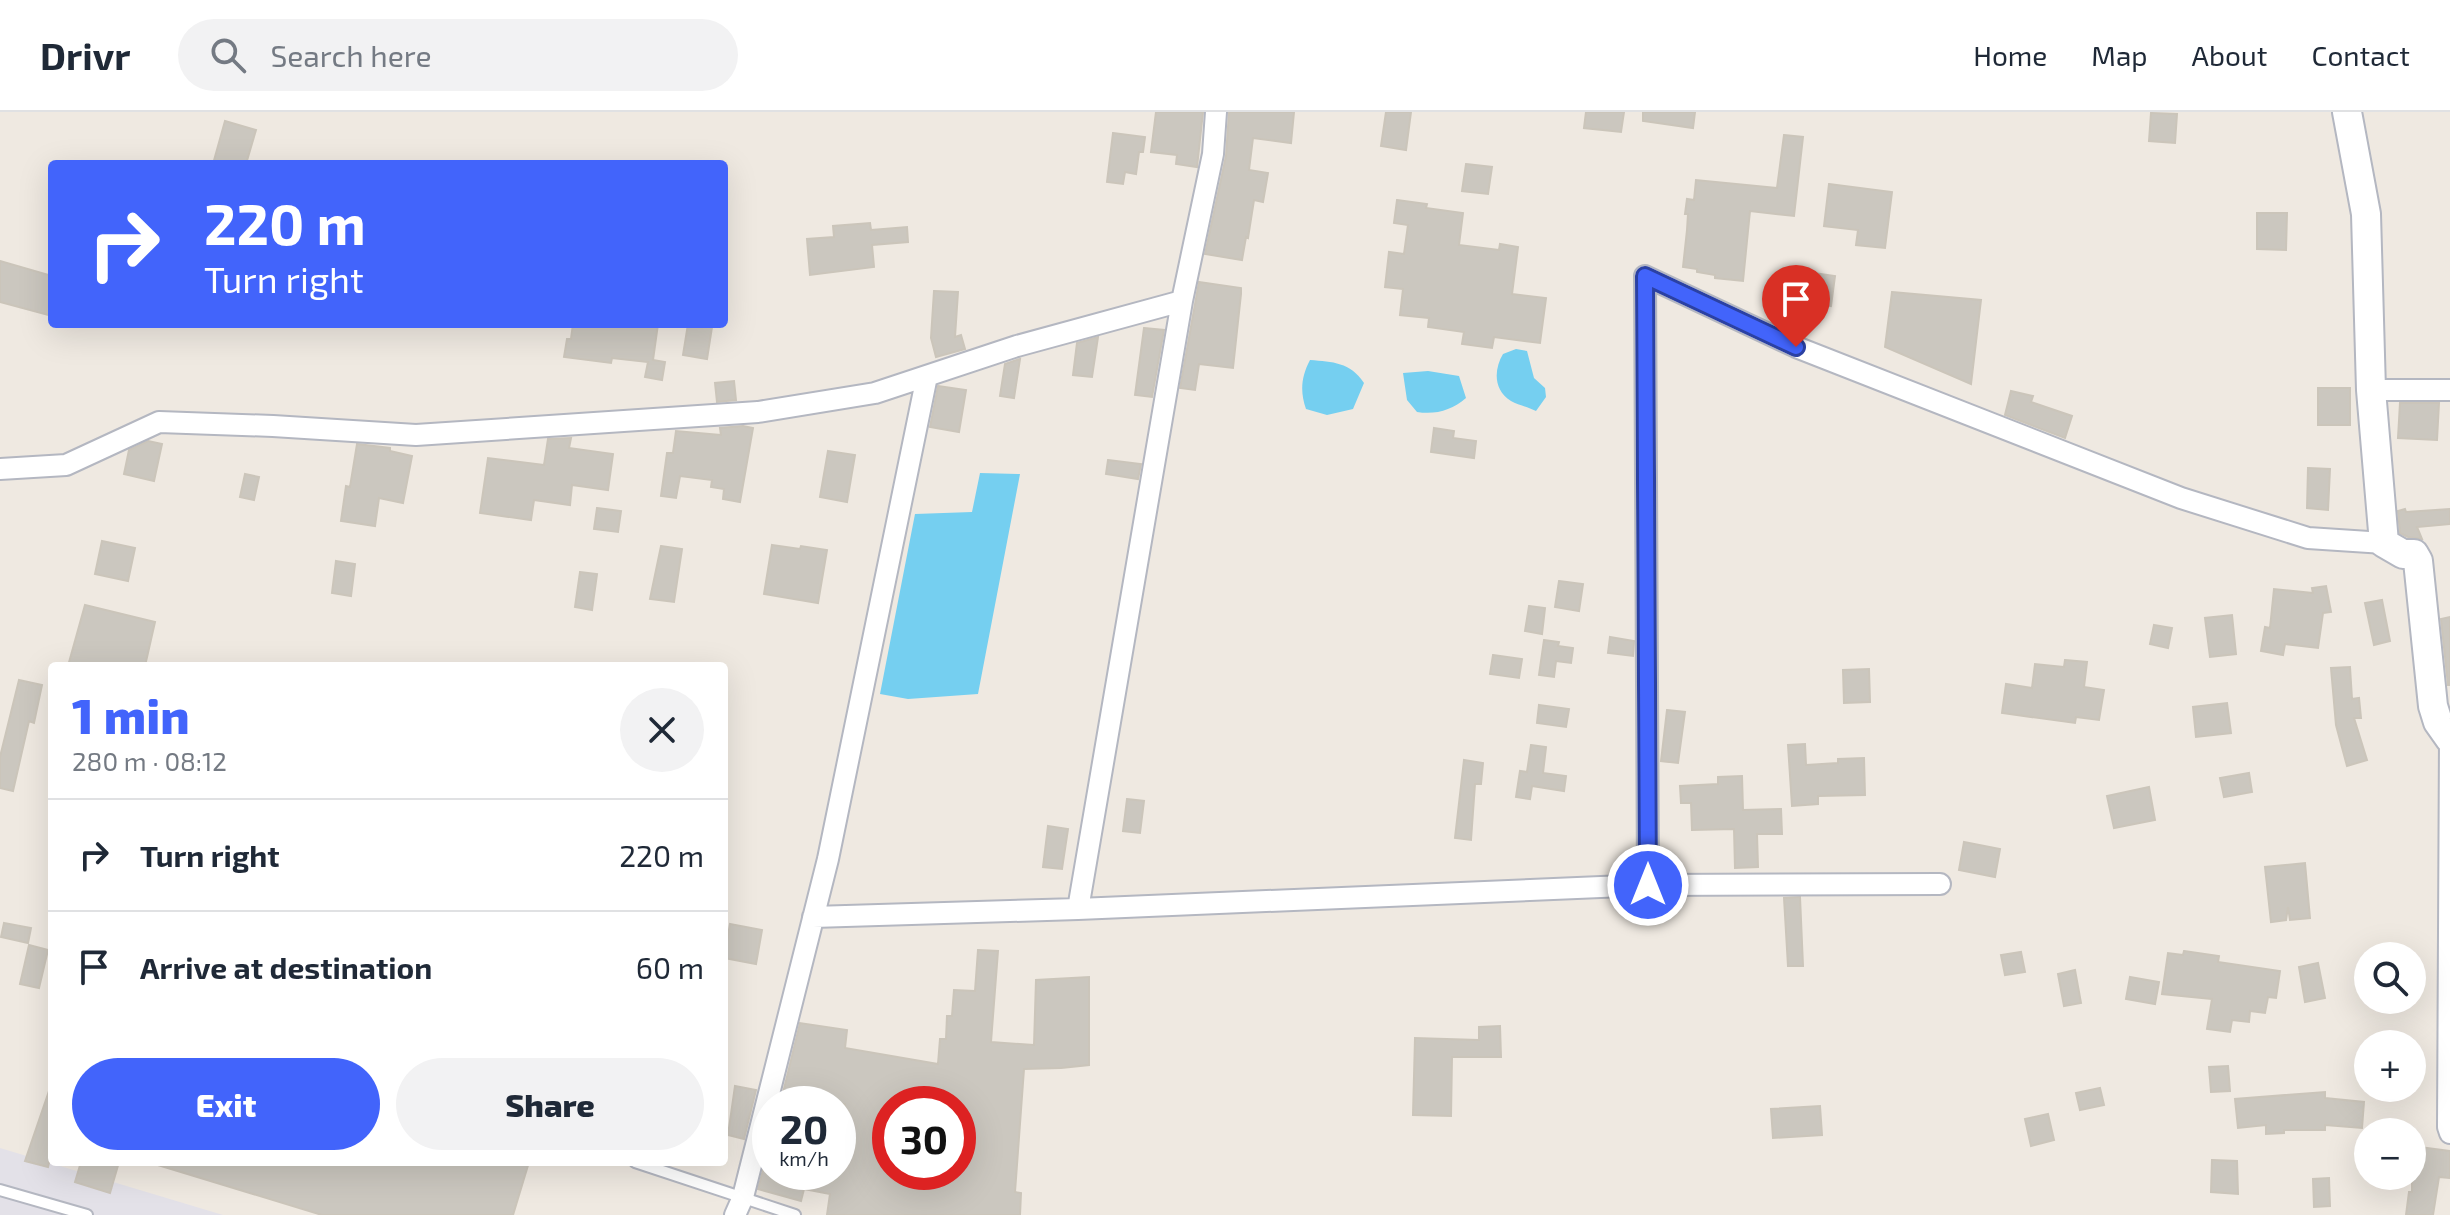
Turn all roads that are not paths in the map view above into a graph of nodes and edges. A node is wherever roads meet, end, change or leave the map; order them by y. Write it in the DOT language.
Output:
graph roads {
  1 [pos="1216,112"];
  2 [pos="2347,112"];
  3 [pos="1182,301"];
  4 [pos="927,376"];
  5 [pos="2371,390"];
  6 [pos="2450,390"];
  7 [pos="0,469"];
  8 [pos="2384,543"];
  9 [pos="2450,739"];
  10 [pos="1940,884"];
  11 [pos="1648,885"];
  12 [pos="1078,909"];
  13 [pos="813,917"];
  14 [pos="2450,1133"];
  15 [pos="644,1166"];
  16 [pos="0,1190"];
  17 [pos="739,1206"];
  18 [pos="87,1215"];
  19 [pos="795,1215"];
  1 -- 3 [label="street"];
  2 -- 5 [label="main road"];
  3 -- 4 [label="street"];
  3 -- 12 [label="street"];
  4 -- 7 [label="street"];
  4 -- 13 [label="street"];
  5 -- 6 [label="street"];
  5 -- 8 [label="main road"];
  8 -- 9 [label="main road"];
  8 -- 11 [label="street"];
  9 -- 14 [label="street"];
  10 -- 11 [label="street"];
  11 -- 12 [label="street"];
  12 -- 13 [label="street"];
  13 -- 17 [label="street"];
  15 -- 17 [label="lane"];
  16 -- 18 [label="lane"];
  17 -- 19 [label="lane"];
}
